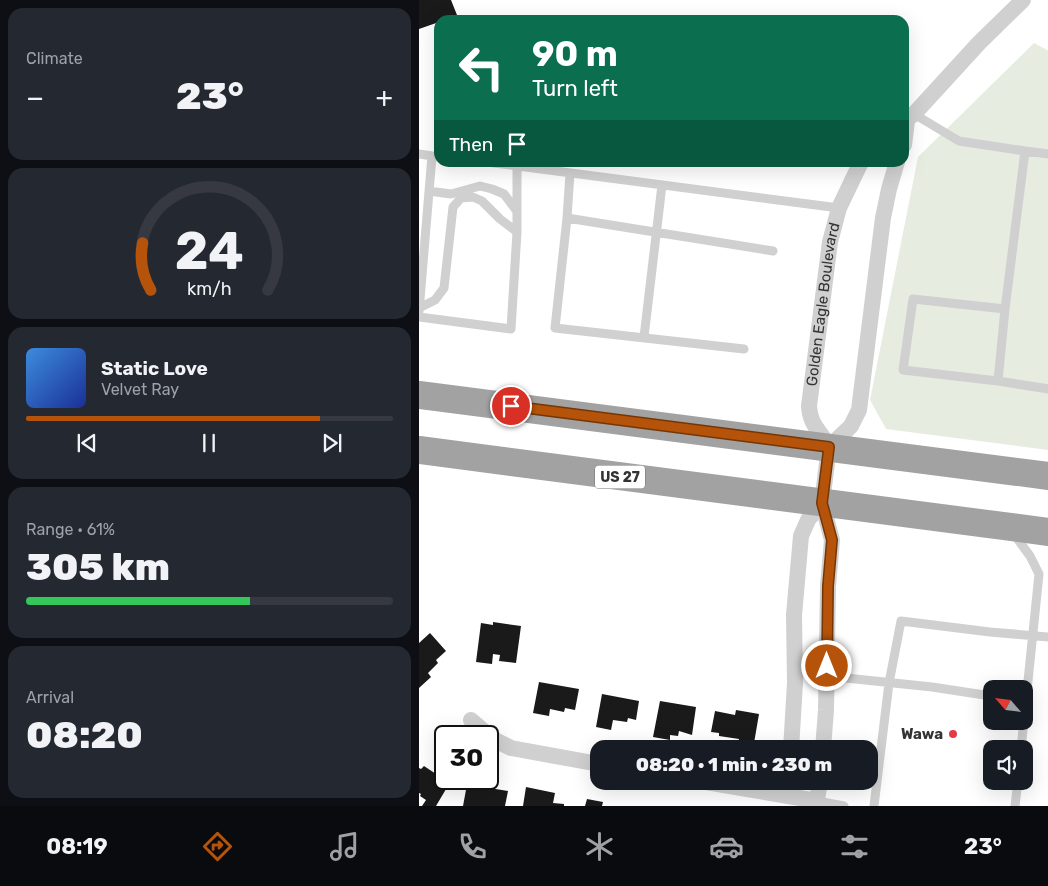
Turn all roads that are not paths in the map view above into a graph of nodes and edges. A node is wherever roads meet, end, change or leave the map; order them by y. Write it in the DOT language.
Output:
graph roads {
  1 [pos="1023,0"];
  2 [pos="909,117"];
  3 [pos="909,118"];
  4 [pos="1025,151"];
  5 [pos="419,154"];
  6 [pos="1048,154"];
  7 [pos="434,156"];
  8 [pos="434,162"];
  9 [pos="517,167"];
  10 [pos="525,167"];
  11 [pos="859,167"];
  12 [pos="895,167"];
  13 [pos="570,173"];
  14 [pos="662,185"];
  15 [pos="429,192"];
  16 [pos="839,208"];
  17 [pos="517,210"];
  18 [pos="567,218"];
  19 [pos="517,232"];
  20 [pos="656,233"];
  21 [pos="773,251"];
  22 [pos="419,309"];
  23 [pos="1005,309"];
  24 [pos="419,317"];
  25 [pos="644,337"];
  26 [pos="744,348"];
  27 [pos="998,382"];
  28 [pos="1048,389"];
  29 [pos="419,394"];
  30 [pos="829,447"];
  31 [pos="419,450"];
  32 [pos="1048,476"];
  33 [pos="822,503"];
  34 [pos="1009,527"];
  35 [pos="1048,532"];
  36 [pos="1033,635"];
  37 [pos="1048,637"];
  38 [pos="827,676"];
  39 [pos="1028,680"];
  40 [pos="889,683"];
  41 [pos="983,695"];
  42 [pos="471,720"];
  43 [pos="792,740"];
  44 [pos="823,740"];
  45 [pos="590,762"];
  46 [pos="760,790"];
  47 [pos="818,790"];
  48 [pos="1017,790"];
  49 [pos="786,794"];
  50 [pos="816,804"];
  51 [pos="844,806"];
  52 [pos="874,806"];
  53 [pos="1015,806"];
  1 -- 2 [label="street"];
  3 -- 4 [label="lane"];
  4 -- 6 [label="lane"];
  4 -- 23 [label="lane"];
  5 -- 7 [label="lane"];
  8 -- 15 [label="lane"];
  9 -- 17 [label="lane"];
  10 -- 13 [label="lane"];
  11 -- 16 [label="street, Golden Eagle Boulevard"];
  12 -- 30 [label="street"];
  13 -- 14 [label="lane"];
  13 -- 18 [label="lane"];
  14 -- 16 [label="lane"];
  14 -- 20 [label="lane"];
  15 -- 17 [label="lane"];
  15 -- 22 [label="lane"];
  16 -- 30 [label="street, Golden Eagle Boulevard"];
  17 -- 19 [label="lane"];
  18 -- 20 [label="lane"];
  18 -- 25 [label="lane"];
  19 -- 22 [label="lane"];
  19 -- 24 [label="lane"];
  20 -- 21 [label="lane"];
  20 -- 25 [label="lane"];
  23 -- 27 [label="lane"];
  23 -- 27 [label="lane"];
  25 -- 26 [label="lane"];
  27 -- 28 [label="lane"];
  29 -- 30 [label="highway"];
  30 -- 32 [label="highway"];
  30 -- 33 [label="street"];
  31 -- 33 [label="highway, US 27"];
  33 -- 34 [label="highway, US 27"];
  33 -- 38 [label="street"];
  33 -- 43 [label="street"];
  34 -- 35 [label="highway, US 27"];
  34 -- 36 [label="lane"];
  36 -- 37 [label="lane"];
  36 -- 39 [label="lane"];
  36 -- 40 [label="lane"];
  38 -- 40 [label="lane"];
  38 -- 44 [label="street"];
  40 -- 41 [label="lane"];
  40 -- 52 [label="lane"];
  42 -- 45 [label="street"];
  46 -- 49 [label="street"];
  47 -- 50 [label="street"];
  48 -- 53 [label="lane"];
  49 -- 50 [label="street"];
  50 -- 51 [label="lane"];
}
